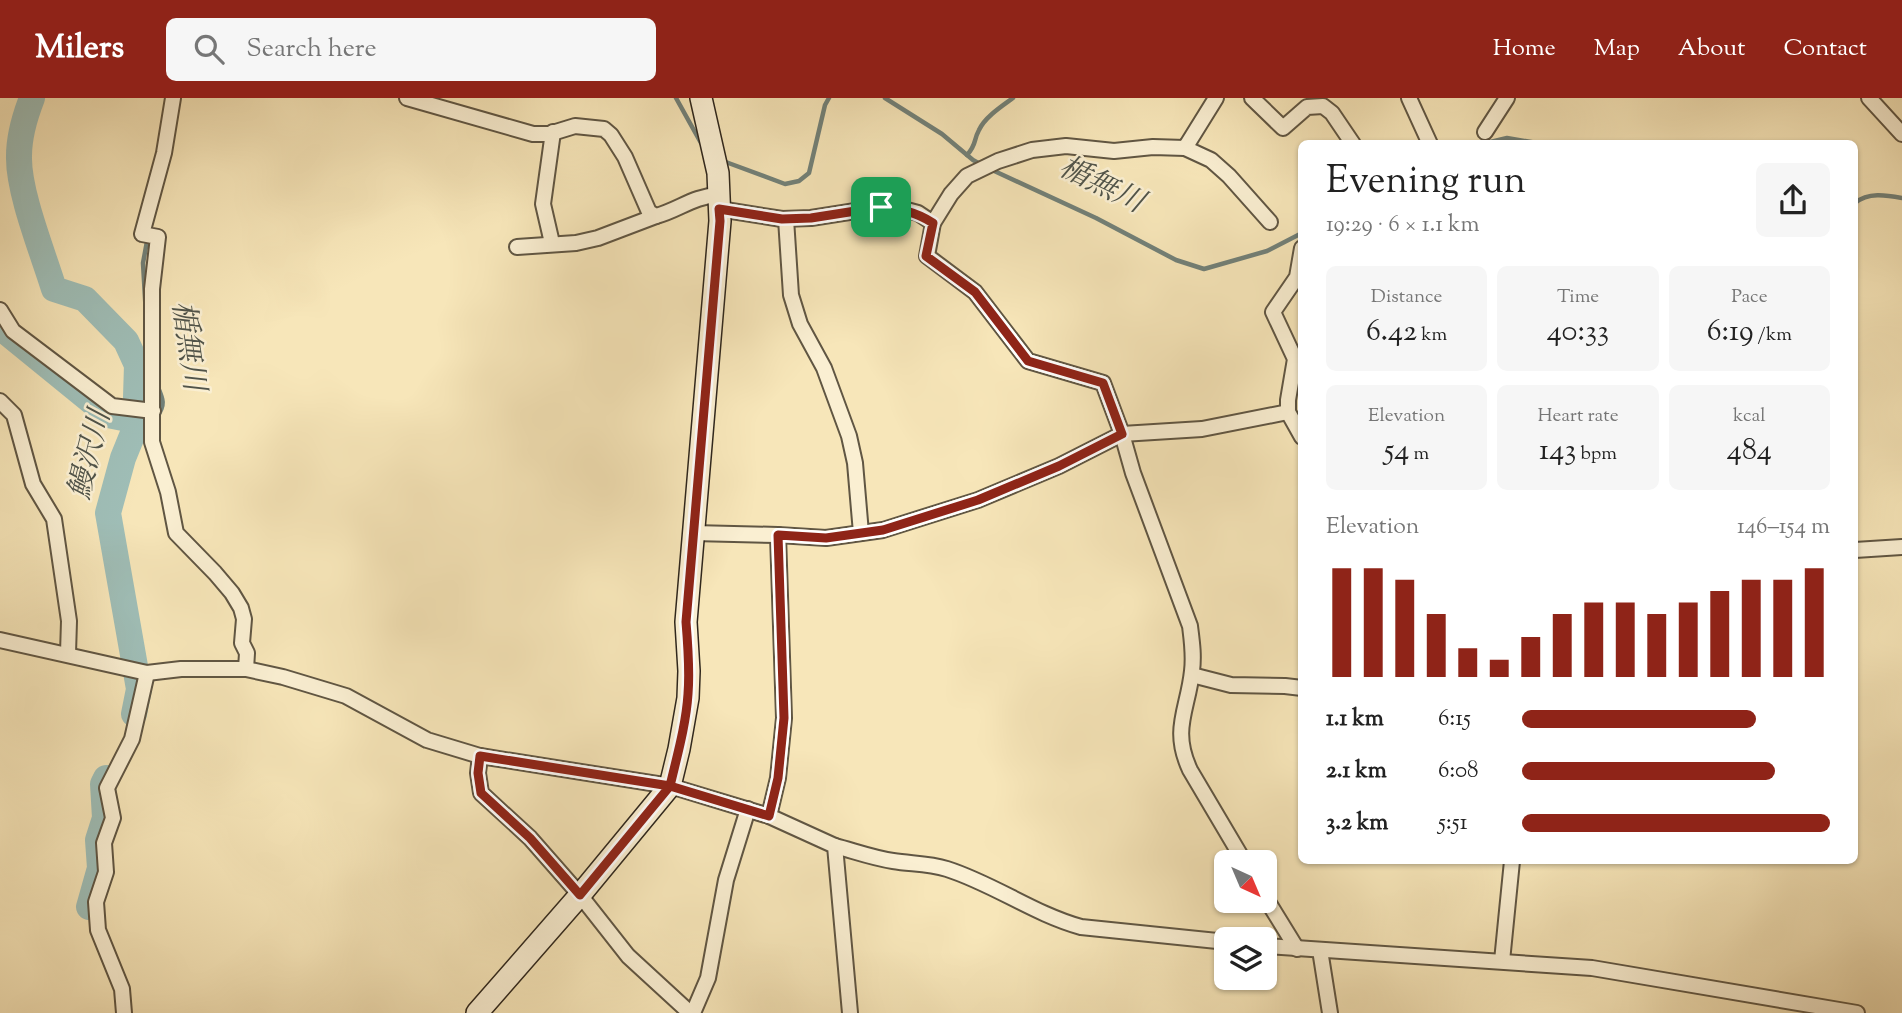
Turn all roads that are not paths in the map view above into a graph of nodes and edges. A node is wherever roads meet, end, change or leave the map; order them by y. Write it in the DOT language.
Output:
graph roads {
  1 [pos="173,98"];
  2 [pos="407,98"];
  3 [pos="701,98"];
  4 [pos="1216,98"];
  5 [pos="1252,98"];
  6 [pos="1409,98"];
  7 [pos="1507,98"];
  8 [pos="1869,98"];
  9 [pos="554,132"];
  10 [pos="1485,132"];
  11 [pos="1902,134"];
  12 [pos="1350,140"];
  13 [pos="1428,140"];
  14 [pos="1185,148"];
  15 [pos="719,202"];
  16 [pos="656,216"];
  17 [pos="786,219"];
  18 [pos="1270,222"];
  19 [pos="933,223"];
  20 [pos="552,243"];
  21 [pos="517,247"];
  22 [pos="1298,271"];
  23 [pos="0,310"];
  24 [pos="0,401"];
  25 [pos="1288,412"];
  26 [pos="152,417"];
  27 [pos="1298,430"];
  28 [pos="1122,434"];
  29 [pos="693,533"];
  30 [pos="861,533"];
  31 [pos="778,535"];
  32 [pos="1902,547"];
  33 [pos="1858,550"];
  34 [pos="0,640"];
  35 [pos="68,653"];
  36 [pos="246,669"];
  37 [pos="146,673"];
  38 [pos="1192,675"];
  39 [pos="1298,687"];
  40 [pos="480,756"];
  41 [pos="670,786"];
  42 [pos="748,809"];
  43 [pos="769,816"];
  44 [pos="835,846"];
  45 [pos="1237,850"];
  46 [pos="1512,864"];
  47 [pos="580,895"];
  48 [pos="1275,914"];
  49 [pos="1214,941"];
  50 [pos="1277,947"];
  51 [pos="1297,949"];
  52 [pos="1320,950"];
  53 [pos="1502,961"];
  54 [pos="124,1013"];
  55 [pos="477,1013"];
  56 [pos="692,1013"];
  57 [pos="850,1013"];
  58 [pos="1330,1013"];
  59 [pos="1857,1013"];
  1 -- 26 [label="street"];
  2 -- 9 [label="street"];
  3 -- 15 [label="street"];
  4 -- 14 [label="street"];
  5 -- 12 [label="street"];
  6 -- 13 [label="street"];
  7 -- 10 [label="street"];
  8 -- 11 [label="street"];
  9 -- 16 [label="street"];
  9 -- 20 [label="street"];
  14 -- 18 [label="street"];
  14 -- 19 [label="street"];
  15 -- 16 [label="street"];
  15 -- 17 [label="street"];
  15 -- 29 [label="street"];
  16 -- 20 [label="street"];
  17 -- 19 [label="street"];
  17 -- 30 [label="street"];
  19 -- 28 [label="street"];
  20 -- 21 [label="street"];
  22 -- 25 [label="street"];
  23 -- 26 [label="street"];
  24 -- 35 [label="street"];
  25 -- 27 [label="street"];
  25 -- 28 [label="street"];
  26 -- 36 [label="street"];
  28 -- 30 [label="street"];
  28 -- 38 [label="street"];
  29 -- 31 [label="street"];
  29 -- 41 [label="street"];
  30 -- 31 [label="street"];
  31 -- 43 [label="street"];
  32 -- 33 [label="street"];
  34 -- 35 [label="street"];
  35 -- 37 [label="street"];
  36 -- 37 [label="street"];
  36 -- 40 [label="street"];
  37 -- 54 [label="street"];
  38 -- 39 [label="street"];
  38 -- 45 [label="street"];
  40 -- 41 [label="street"];
  40 -- 47 [label="street"];
  41 -- 42 [label="street"];
  41 -- 47 [label="street"];
  42 -- 43 [label="street"];
  42 -- 56 [label="street"];
  43 -- 44 [label="street"];
  44 -- 49 [label="street"];
  44 -- 57 [label="street"];
  46 -- 53 [label="street"];
  47 -- 55 [label="street"];
  47 -- 56 [label="street"];
  48 -- 51 [label="street"];
  50 -- 51 [label="street"];
  51 -- 52 [label="street"];
  52 -- 53 [label="street"];
  52 -- 58 [label="street"];
  53 -- 59 [label="street"];
}
